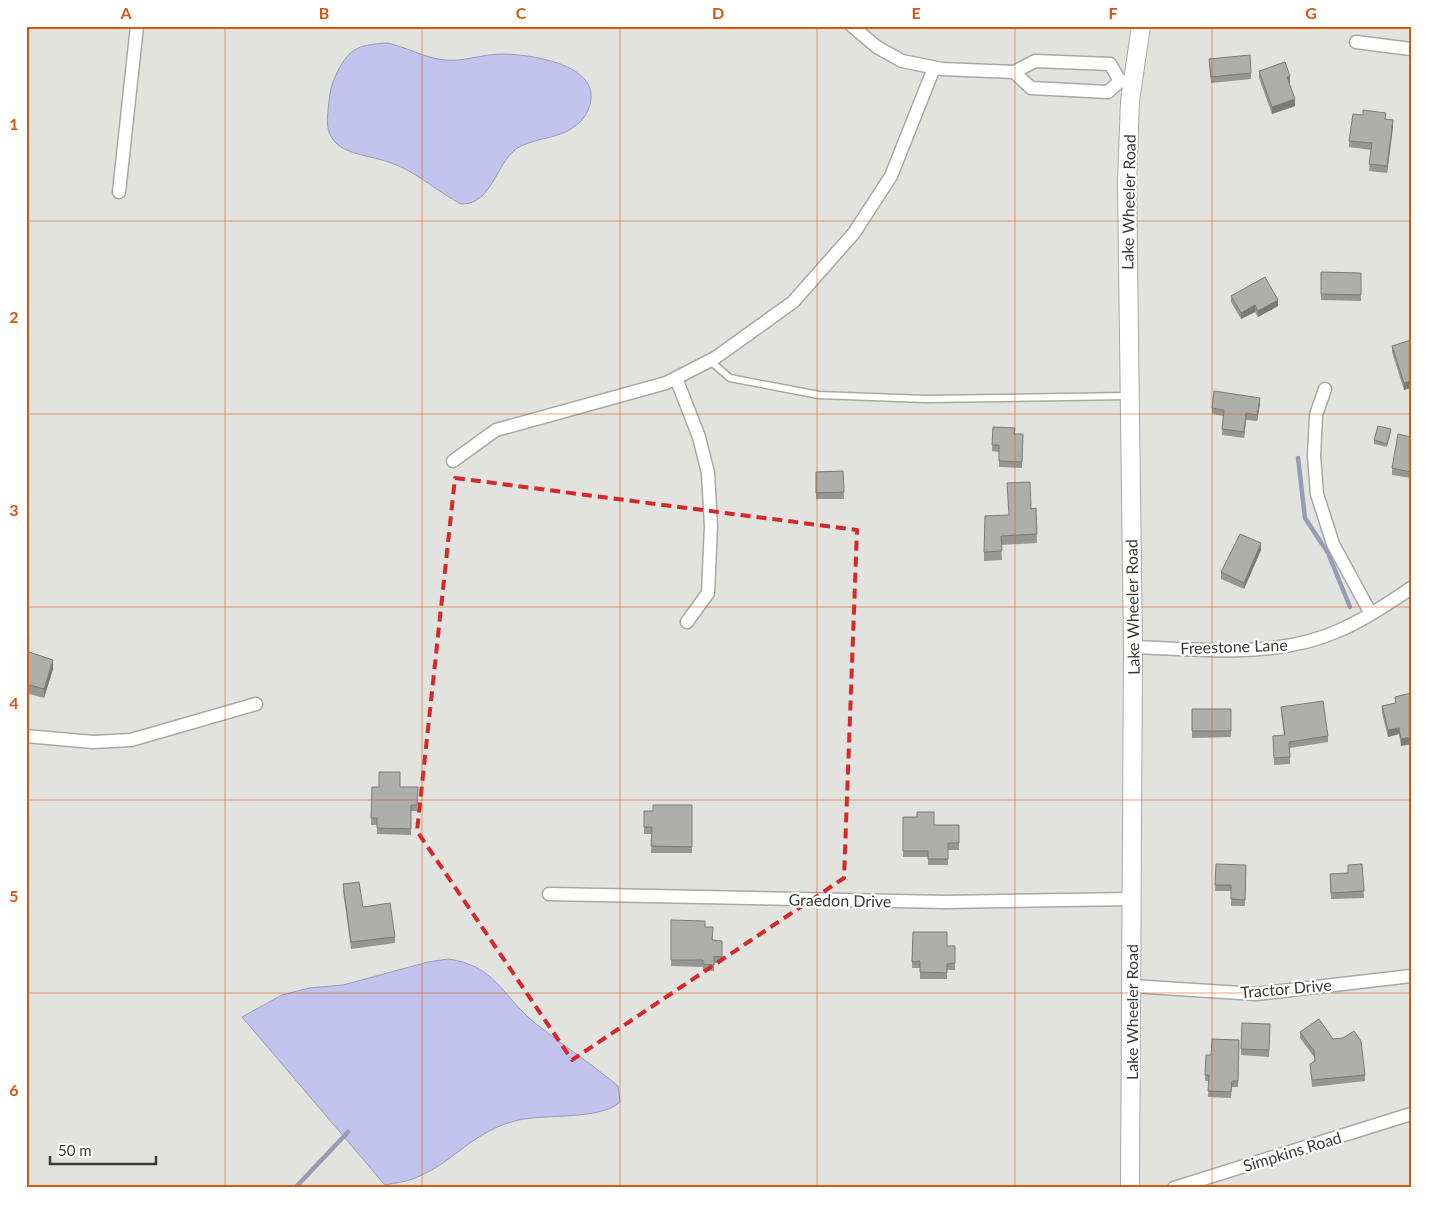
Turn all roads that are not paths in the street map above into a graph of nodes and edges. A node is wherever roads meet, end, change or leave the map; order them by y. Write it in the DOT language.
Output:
graph roads {
  1 [pos="137,26"];
  2 [pos="852,26"];
  3 [pos="1141,26"];
  4 [pos="1356,42"];
  5 [pos="1411,49"];
  6 [pos="934,68"];
  7 [pos="1014,72"];
  8 [pos="1126,82"];
  9 [pos="119,192"];
  10 [pos="709,360"];
  11 [pos="676,378"];
  12 [pos="1325,389"];
  13 [pos="1129,396"];
  14 [pos="453,461"];
  15 [pos="1411,588"];
  16 [pos="1371,614"];
  17 [pos="687,622"];
  18 [pos="1133,647"];
  19 [pos="256,704"];
  20 [pos="26,736"];
  21 [pos="549,894"];
  22 [pos="1131,899"];
  23 [pos="1411,976"];
  24 [pos="1132,986"];
  25 [pos="1411,1114"];
  26 [pos="1130,1188"];
  27 [pos="1174,1188"];
  1 -- 9 [label="street"];
  2 -- 6 [label="street"];
  3 -- 8 [label="street, Lake Wheeler Road"];
  4 -- 5 [label="street"];
  6 -- 7 [label="street"];
  6 -- 10 [label="street"];
  7 -- 8 [label="street"];
  7 -- 8 [label="street"];
  8 -- 13 [label="street, Lake Wheeler Road"];
  10 -- 11 [label="street"];
  10 -- 13 [label="lane"];
  11 -- 14 [label="street"];
  11 -- 17 [label="street"];
  12 -- 16 [label="street"];
  13 -- 18 [label="street, Lake Wheeler Road"];
  15 -- 16 [label="street, Freestone Lane"];
  16 -- 18 [label="street, Freestone Lane"];
  18 -- 22 [label="street, Lake Wheeler Road"];
  19 -- 20 [label="street"];
  21 -- 22 [label="street, Graedon Drive"];
  22 -- 24 [label="street, Lake Wheeler Road"];
  23 -- 24 [label="street, Tractor Drive"];
  24 -- 26 [label="street, Lake Wheeler Road"];
  25 -- 27 [label="street, Simpkins Road"];
}
